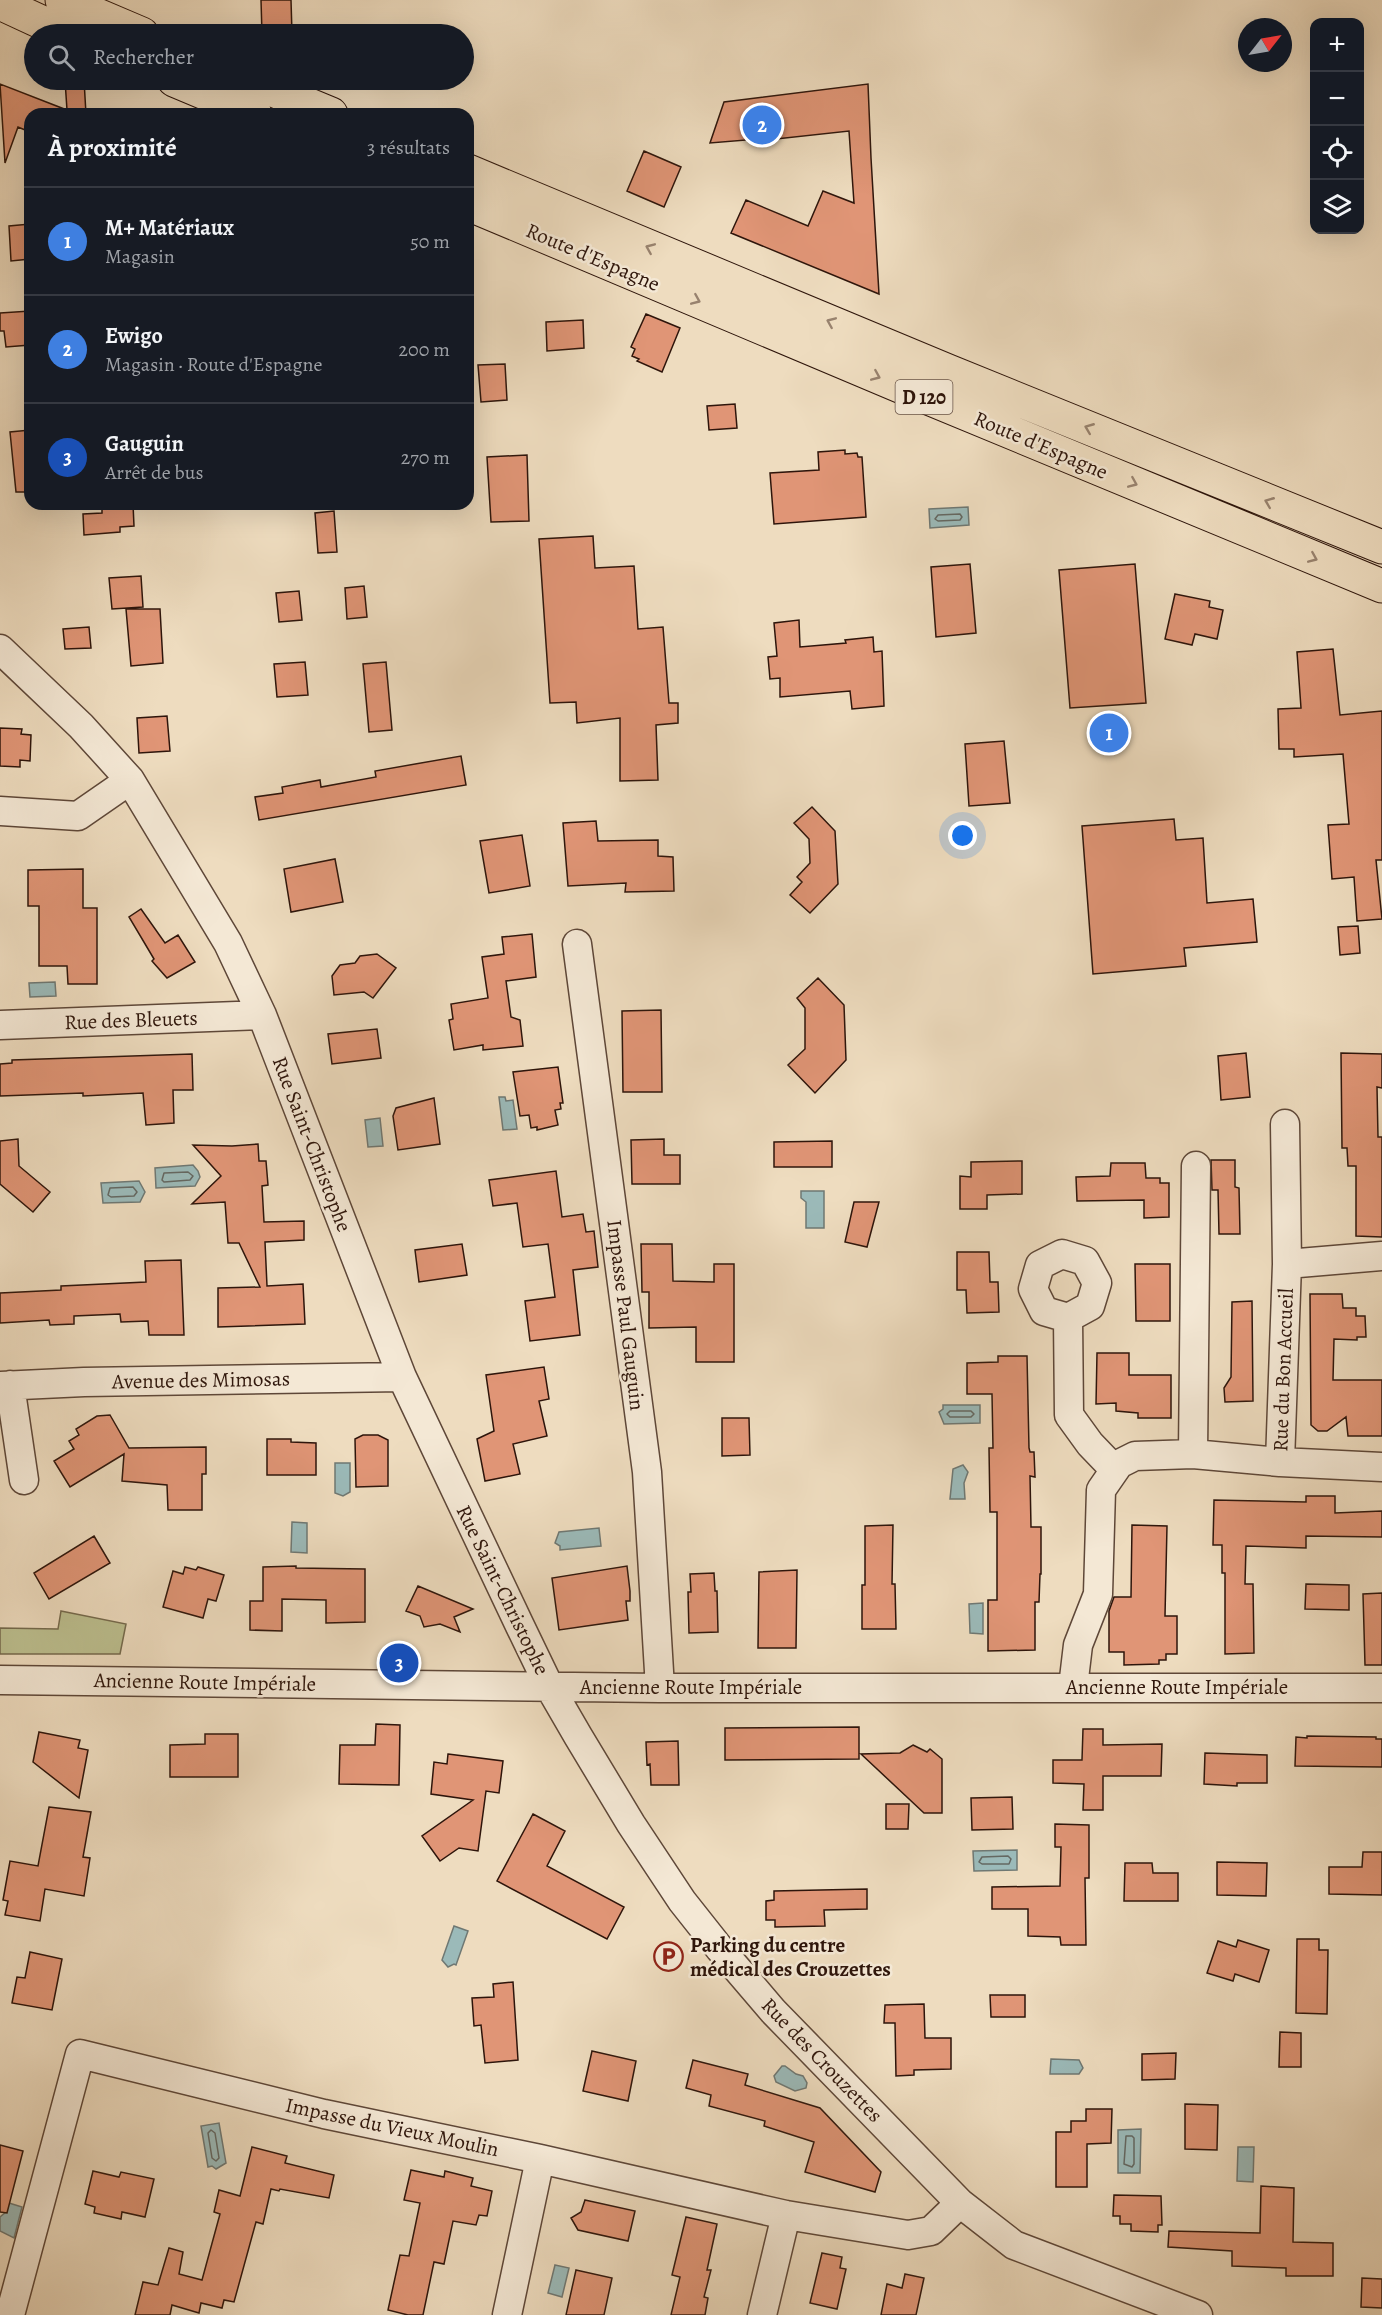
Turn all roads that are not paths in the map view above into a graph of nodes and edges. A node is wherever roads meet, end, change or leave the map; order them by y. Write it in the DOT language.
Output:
graph roads {
  1 [pos="62,0"];
  2 [pos="0,3"];
  3 [pos="45,24"];
  4 [pos="118,24"];
  5 [pos="198,90"];
  6 [pos="273,90"];
  7 [pos="241,108"];
  8 [pos="317,108"];
  9 [pos="474,174"];
  10 [pos="474,207"];
  11 [pos="1382,547"];
  12 [pos="1382,586"];
  13 [pos="0,650"];
  14 [pos="130,780"];
  15 [pos="0,811"];
  16 [pos="578,944"];
  17 [pos="262,1015"];
  18 [pos="0,1025"];
  19 [pos="1285,1125"];
  20 [pos="1196,1166"];
  21 [pos="1382,1256"];
  22 [pos="1287,1264"];
  23 [pos="1068,1318"];
  24 [pos="402,1377"];
  25 [pos="5,1386"];
  26 [pos="1193,1454"];
  27 [pos="1280,1462"];
  28 [pos="1382,1467"];
  29 [pos="1114,1469"];
  30 [pos="24,1480"];
  31 [pos="0,1680"];
  32 [pos="549,1686"];
  33 [pos="1073,1687"];
  34 [pos="660,1688"];
  35 [pos="1382,1688"];
  36 [pos="540,2159"];
  37 [pos="960,2203"];
  38 [pos="786,2215"];
  39 [pos="10,2315"];
  40 [pos="507,2315"];
  41 [pos="762,2315"];
  42 [pos="1198,2315"];
  1 -- 4 [label="main road"];
  2 -- 3 [label="main road"];
  5 -- 7 [label="main road"];
  6 -- 8 [label="main road"];
  11 -- 9 [label="main road, Route d'Espagne / D 120, one-way"];
  10 -- 12 [label="main road, Route d'Espagne / D 120, one-way"];
  13 -- 14 [label="street, Rue Saint-Christophe"];
  14 -- 15 [label="street"];
  14 -- 17 [label="street, Rue Saint-Christophe"];
  16 -- 34 [label="street, Impasse Paul Gauguin"];
  17 -- 18 [label="street, Rue des Bleuets"];
  17 -- 24 [label="street, Rue Saint-Christophe"];
  19 -- 22 [label="street"];
  20 -- 26 [label="street"];
  21 -- 22 [label="street, Rue du Bon Accueil"];
  22 -- 27 [label="street, Rue du Bon Accueil"];
  23 -- 29 [label="street"];
  24 -- 25 [label="street, Avenue des Mimosas"];
  24 -- 32 [label="street, Rue Saint-Christophe"];
  25 -- 30 [label="street"];
  26 -- 27 [label="street, Rue du Bon Accueil"];
  26 -- 29 [label="street, Rue du Bon Accueil"];
  27 -- 28 [label="street, Rue du Bon Accueil"];
  29 -- 33 [label="street"];
  31 -- 32 [label="street, Ancienne Route Impériale"];
  32 -- 34 [label="street, Ancienne Route Impériale"];
  32 -- 37 [label="street, Rue des Crouzettes"];
  33 -- 34 [label="street, Ancienne Route Impériale"];
  33 -- 35 [label="street, Ancienne Route Impériale"];
  36 -- 38 [label="street, Impasse du Vieux Moulin"];
  36 -- 39 [label="street, Impasse du Vieux Moulin"];
  36 -- 40 [label="street"];
  37 -- 38 [label="street, Impasse du Vieux Moulin"];
  37 -- 42 [label="street, Rue des Crouzettes"];
  38 -- 41 [label="street"];
}
